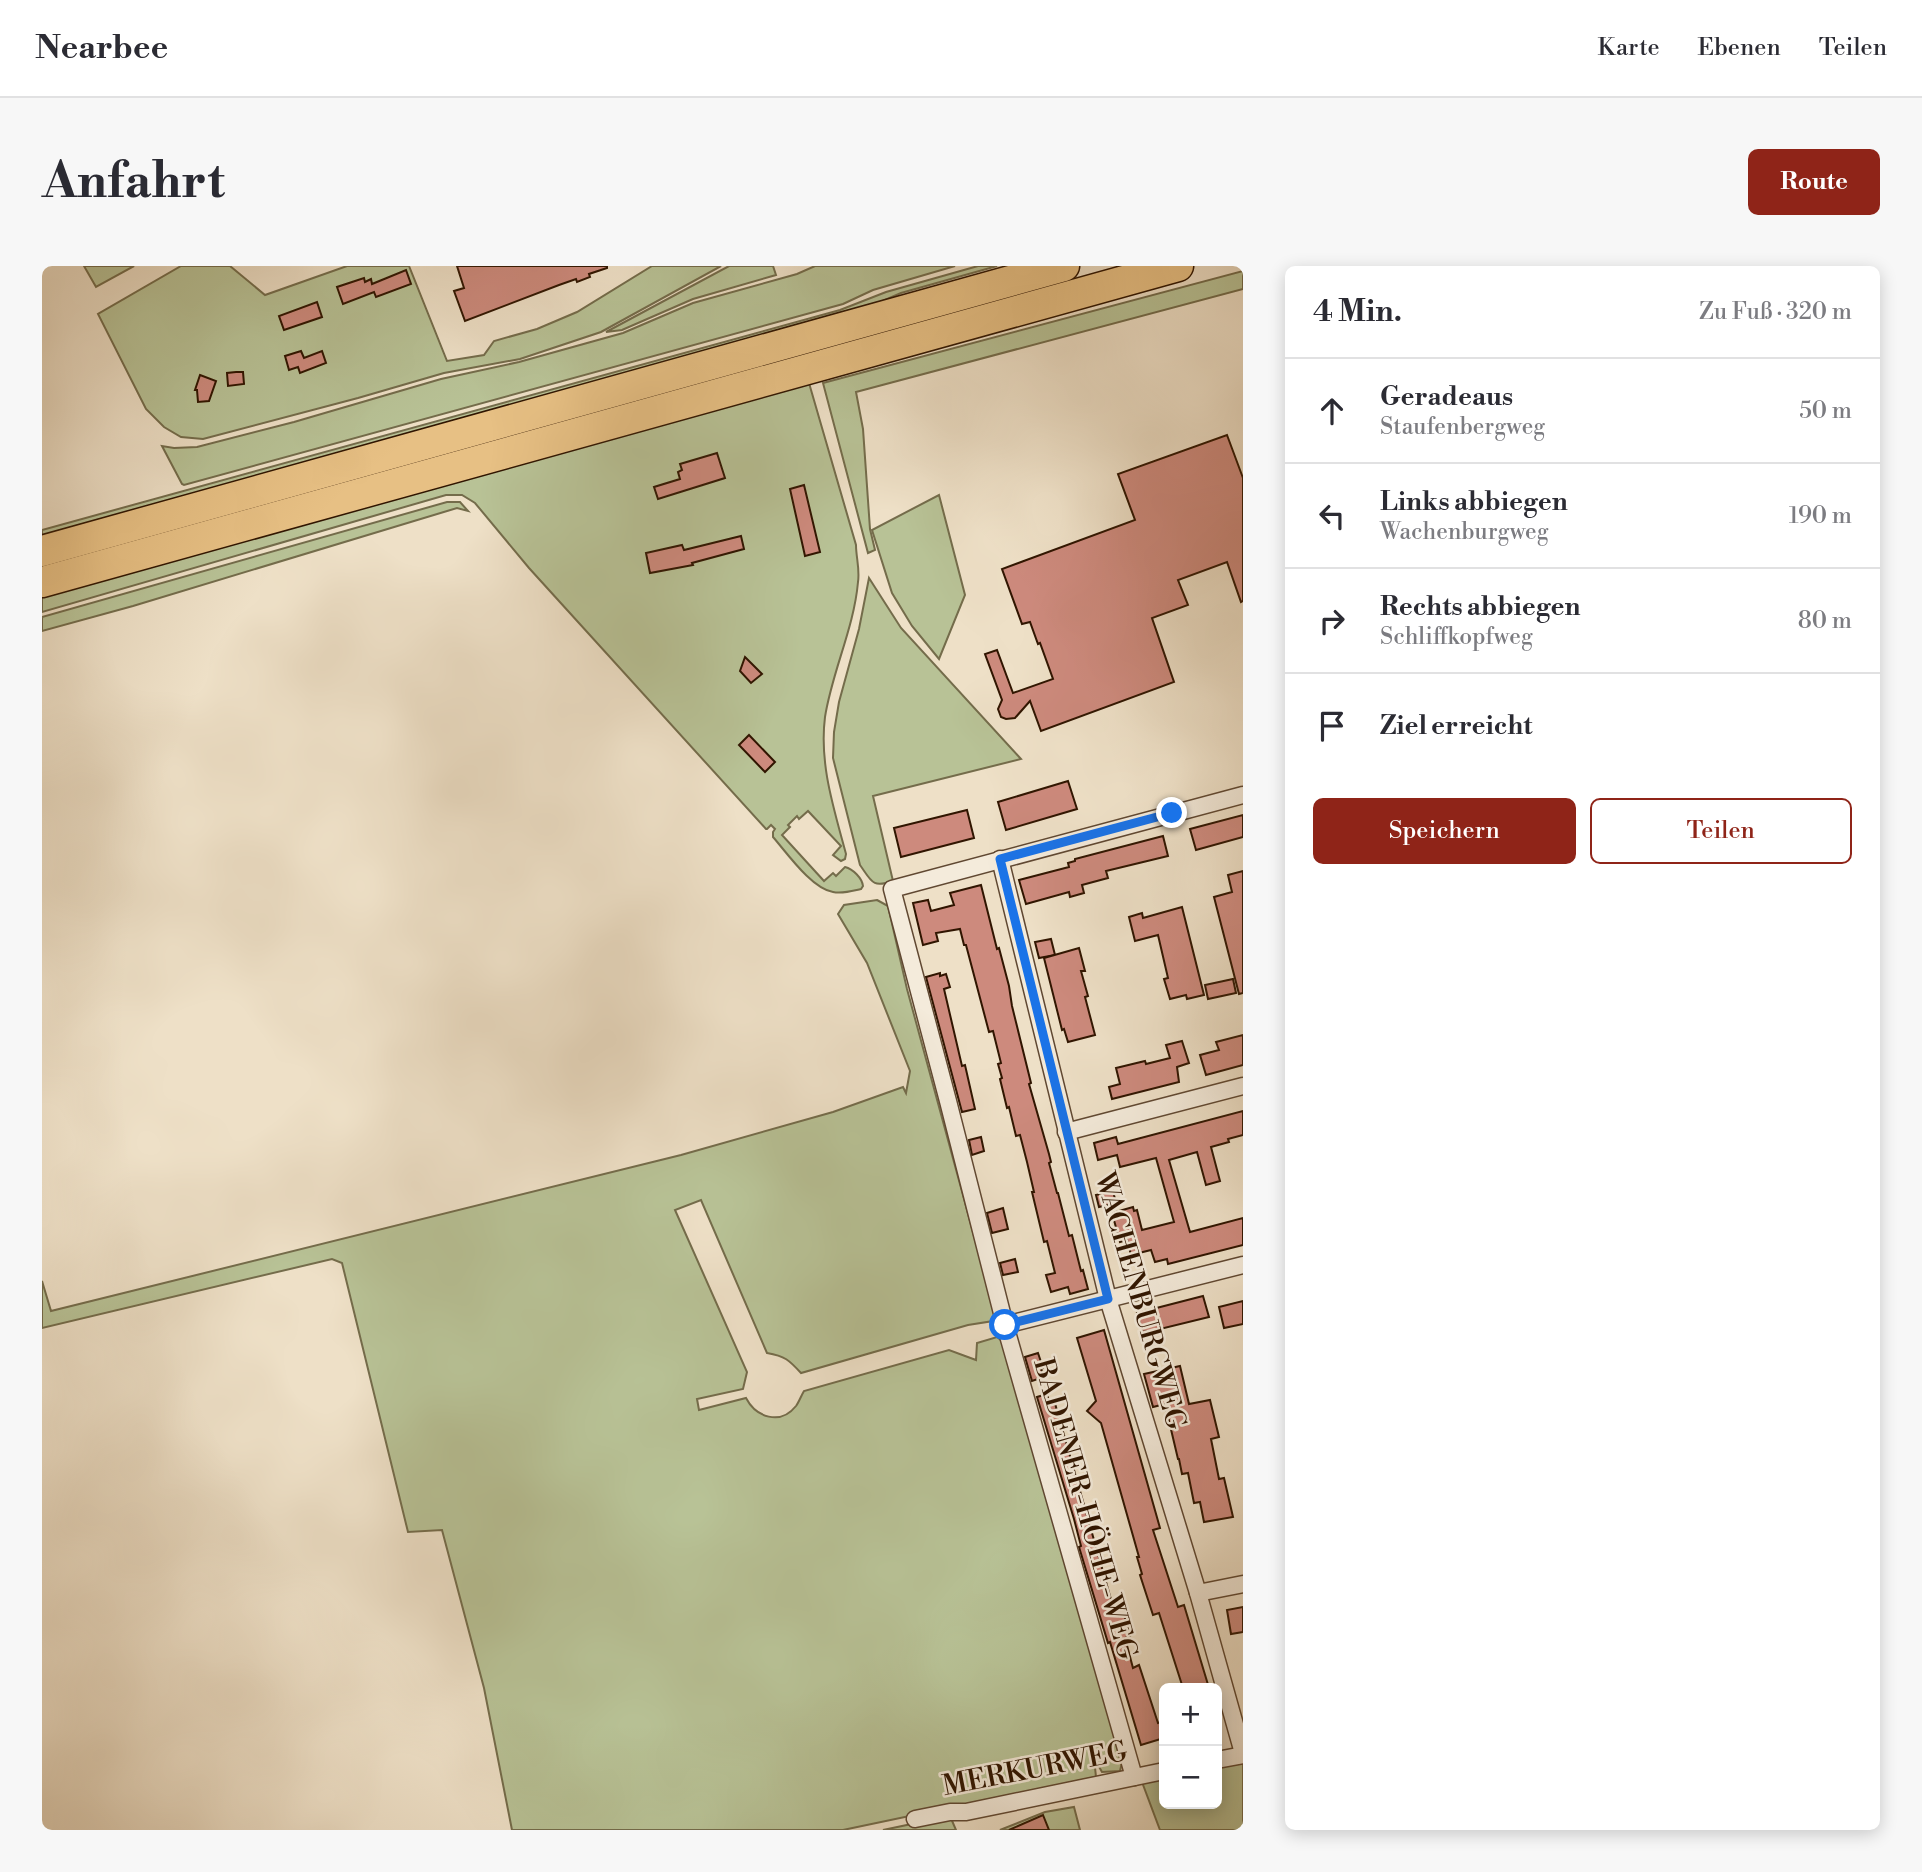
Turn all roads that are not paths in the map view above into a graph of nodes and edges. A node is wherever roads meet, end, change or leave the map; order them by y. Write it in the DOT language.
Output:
graph roads {
  1 [pos="1178,266"];
  2 [pos="1059,267"];
  3 [pos="42,551"];
  4 [pos="42,582"];
  5 [pos="1243,795"];
  6 [pos="1000,859"];
  7 [pos="1243,1086"];
  8 [pos="1066,1132"];
  9 [pos="1243,1265"];
  10 [pos="1108,1299"];
  11 [pos="1005,1325"];
  12 [pos="1243,1584"];
  13 [pos="1198,1593"];
  14 [pos="1243,1754"];
  15 [pos="1222,1759"];
  16 [pos="1159,1772"];
  17 [pos="1134,1777"];
  18 [pos="915,1819"];
  1 -- 4 [label="highway"];
  2 -- 3 [label="highway"];
  5 -- 6 [label="street"];
  6 -- 8 [label="street, WACHENBURGWEG"];
  6 -- 11 [label="street, BADENER-HÖHE-WEG"];
  7 -- 8 [label="street"];
  8 -- 10 [label="street, WACHENBURGWEG"];
  9 -- 10 [label="street"];
  10 -- 11 [label="street"];
  10 -- 13 [label="street, WACHENBURGWEG"];
  11 -- 17 [label="street, BADENER-HÖHE-WEG"];
  12 -- 13 [label="street"];
  13 -- 14 [label="street, WACHENBURGWEG"];
  14 -- 15 [label="street"];
  16 -- 17 [label="street, MERKURWEG"];
  17 -- 18 [label="street, MERKURWEG"];
}
